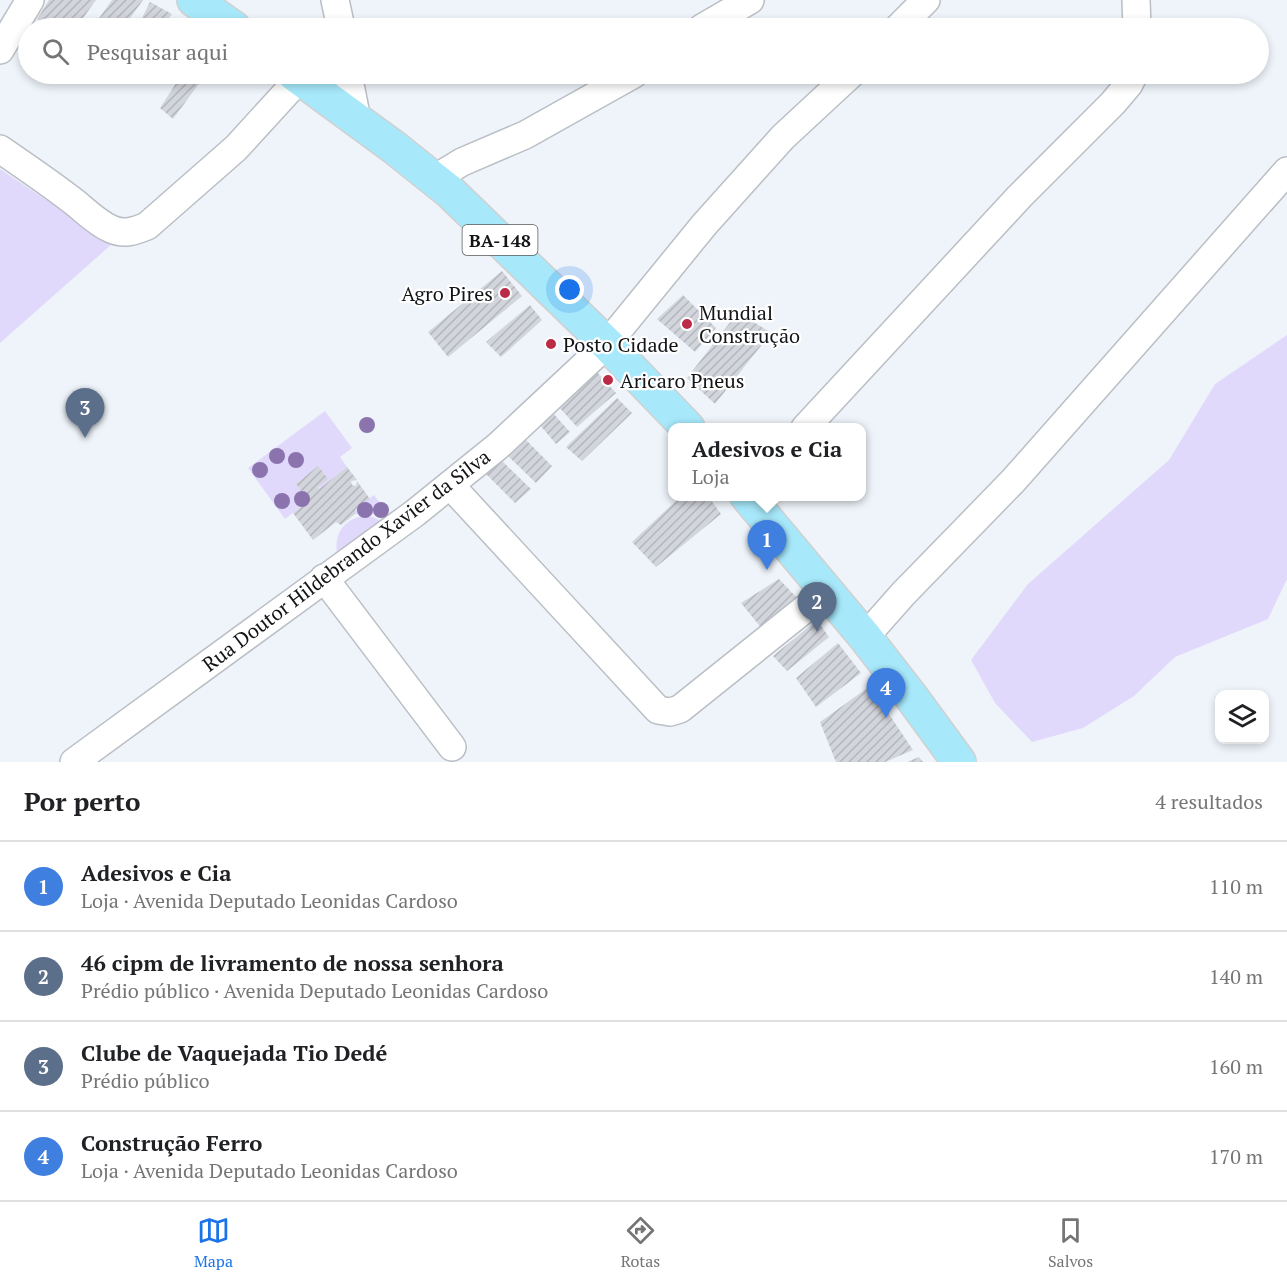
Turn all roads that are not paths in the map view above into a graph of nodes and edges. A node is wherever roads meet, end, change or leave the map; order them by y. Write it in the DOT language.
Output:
graph roads {
  1 [pos="30,0"];
  2 [pos="194,0"];
  3 [pos="335,0"];
  4 [pos="750,0"];
  5 [pos="926,0"];
  6 [pos="1136,0"];
  7 [pos="19,18"];
  8 [pos="220,18"];
  9 [pos="338,18"];
  10 [pos="719,18"];
  11 [pos="908,18"];
  12 [pos="1137,18"];
  13 [pos="18,20"];
  14 [pos="0,50"];
  15 [pos="290,84"];
  16 [pos="308,84"];
  17 [pos="350,84"];
  18 [pos="616,84"];
  19 [pos="840,84"];
  20 [pos="1129,84"];
  21 [pos="357,120"];
  22 [pos="0,149"];
  23 [pos="1284,175"];
  24 [pos="434,179"];
  25 [pos="607,344"];
  26 [pos="683,423"];
  27 [pos="810,423"];
  28 [pos="450,485"];
  29 [pos="751,501"];
  30 [pos="324,578"];
  31 [pos="826,592"];
  32 [pos="865,638"];
  33 [pos="452,747"];
  34 [pos="74,762"];
  35 [pos="959,762"];
  1 -- 7 [label="street"];
  2 -- 8 [label="main road"];
  3 -- 9 [label="street"];
  4 -- 10 [label="street"];
  5 -- 11 [label="street"];
  6 -- 12 [label="street"];
  13 -- 14 [label="street"];
  15 -- 22 [label="street"];
  16 -- 21 [label="main road, BA-148"];
  17 -- 21 [label="street"];
  18 -- 24 [label="street"];
  19 -- 25 [label="street, Rua Doutor Hildebrando Xavier da Silva"];
  20 -- 27 [label="street"];
  21 -- 24 [label="main road, BA-148"];
  23 -- 32 [label="street"];
  24 -- 25 [label="main road, BA-148"];
  25 -- 26 [label="main road, BA-148"];
  25 -- 28 [label="street, Rua Doutor Hildebrando Xavier da Silva"];
  28 -- 30 [label="street, Rua Doutor Hildebrando Xavier da Silva"];
  28 -- 31 [label="street"];
  29 -- 31 [label="main road"];
  30 -- 33 [label="street"];
  30 -- 34 [label="street, Rua Doutor Hildebrando Xavier da Silva"];
  31 -- 32 [label="main road"];
  32 -- 35 [label="main road"];
}
